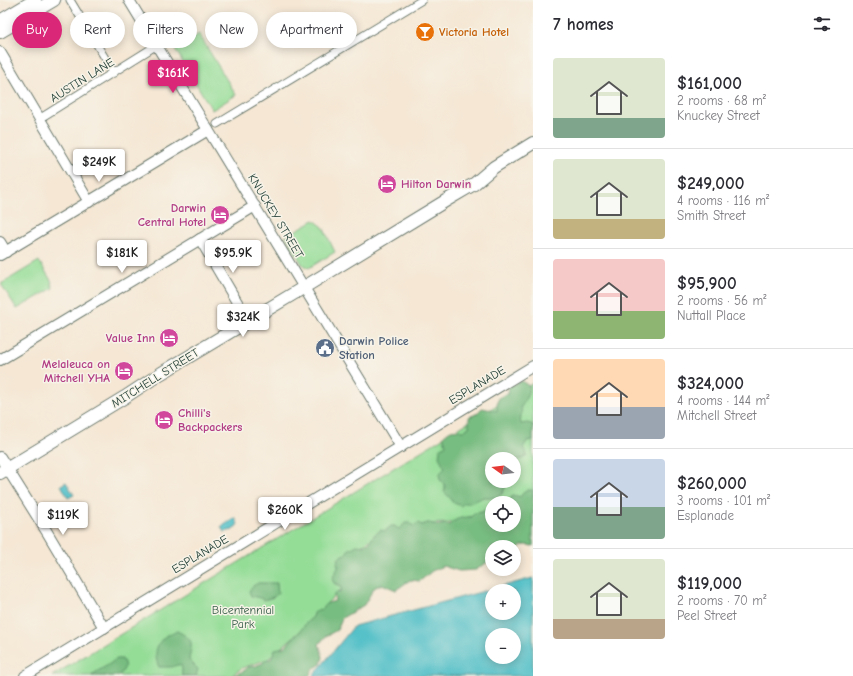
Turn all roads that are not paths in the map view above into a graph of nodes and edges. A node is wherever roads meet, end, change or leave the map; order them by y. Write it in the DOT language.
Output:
graph roads {
  1 [pos="35,0"];
  2 [pos="54,0"];
  3 [pos="70,0"];
  4 [pos="129,0"];
  5 [pos="422,0"];
  6 [pos="136,12"];
  7 [pos="0,20"];
  8 [pos="0,32"];
  9 [pos="152,48"];
  10 [pos="159,48"];
  11 [pos="0,52"];
  12 [pos="114,73"];
  13 [pos="39,119"];
  14 [pos="212,127"];
  15 [pos="532,147"];
  16 [pos="89,202"];
  17 [pos="255,206"];
  18 [pos="200,239"];
  19 [pos="0,242"];
  20 [pos="3,254"];
  21 [pos="304,287"];
  22 [pos="248,321"];
  23 [pos="0,360"];
  24 [pos="533,366"];
  25 [pos="401,447"];
  26 [pos="0,457"];
  27 [pos="4,471"];
  28 [pos="104,628"];
  29 [pos="25,676"];
  1 -- 7 [label="street"];
  2 -- 8 [label="street"];
  3 -- 12 [label="street"];
  4 -- 6 [label="street, KNUCKEY STREET"];
  5 -- 14 [label="street"];
  9 -- 12 [label="street, AUSTIN LANE"];
  10 -- 14 [label="street, KNUCKEY STREET"];
  11 -- 13 [label="street"];
  12 -- 13 [label="street, AUSTIN LANE"];
  13 -- 16 [label="street"];
  14 -- 16 [label="street"];
  14 -- 17 [label="street, KNUCKEY STREET"];
  15 -- 21 [label="street, MITCHELL STREET"];
  16 -- 20 [label="street"];
  17 -- 18 [label="street"];
  17 -- 21 [label="street, KNUCKEY STREET"];
  18 -- 22 [label="street"];
  18 -- 23 [label="street"];
  19 -- 20 [label="street"];
  21 -- 22 [label="street, MITCHELL STREET"];
  21 -- 25 [label="street, KNUCKEY STREET"];
  22 -- 27 [label="street, MITCHELL STREET"];
  24 -- 25 [label="street, ESPLANADE"];
  25 -- 28 [label="street, ESPLANADE"];
  26 -- 27 [label="street"];
  27 -- 28 [label="street"];
  28 -- 29 [label="street, ESPLANADE"];
}
